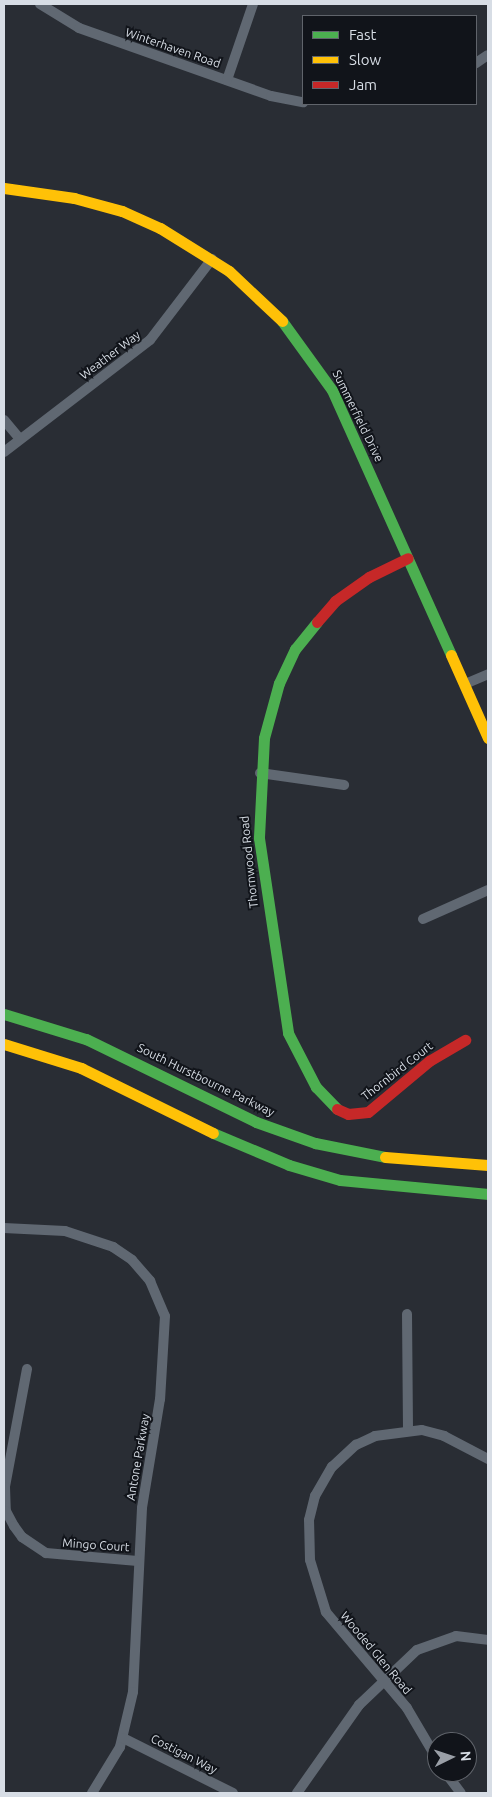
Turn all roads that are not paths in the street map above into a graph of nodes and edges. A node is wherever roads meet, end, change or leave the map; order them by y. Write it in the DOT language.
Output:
graph roads {
  1 [pos="40,4"];
  2 [pos="253,4"];
  3 [pos="488,55"];
  4 [pos="477,62"];
  5 [pos="227,80"];
  6 [pos="302,102"];
  7 [pos="4,188"];
  8 [pos="212,259"];
  9 [pos="4,420"];
  10 [pos="20,439"];
  11 [pos="4,452"];
  12 [pos="408,558"];
  13 [pos="488,674"];
  14 [pos="465,684"];
  15 [pos="488,738"];
  16 [pos="260,773"];
  17 [pos="344,785"];
  18 [pos="488,890"];
  19 [pos="423,919"];
  20 [pos="4,1014"];
  21 [pos="465,1040"];
  22 [pos="4,1044"];
  23 [pos="306,1070"];
  24 [pos="488,1165"];
  25 [pos="488,1194"];
  26 [pos="4,1228"];
  27 [pos="407,1314"];
  28 [pos="27,1369"];
  29 [pos="408,1430"];
  30 [pos="488,1459"];
  31 [pos="138,1561"];
  32 [pos="488,1640"];
  33 [pos="383,1681"];
  34 [pos="123,1738"];
  35 [pos="427,1742"];
  36 [pos="453,1782"];
  37 [pos="92,1793"];
  38 [pos="233,1793"];
  39 [pos="296,1793"];
  40 [pos="461,1793"];
  1 -- 5 [label="street, Winterhaven Road"];
  2 -- 5 [label="street"];
  3 -- 4 [label="street"];
  5 -- 6 [label="street, Winterhaven Road"];
  7 -- 8 [label="street, Summerfield Drive"];
  8 -- 10 [label="street, Weather Way"];
  8 -- 12 [label="street, Summerfield Drive"];
  9 -- 10 [label="street"];
  10 -- 11 [label="street, Weather Way"];
  12 -- 14 [label="street, Summerfield Drive"];
  12 -- 16 [label="street, Thornwood Road"];
  13 -- 14 [label="street"];
  14 -- 15 [label="street, Summerfield Drive"];
  16 -- 17 [label="street"];
  16 -- 23 [label="street, Thornwood Road"];
  18 -- 19 [label="street"];
  20 -- 24 [label="street, South Hurstbourne Parkway"];
  21 -- 23 [label="street, Thornbird Court"];
  22 -- 25 [label="street"];
  26 -- 31 [label="street, Antone Parkway"];
  27 -- 29 [label="street"];
  28 -- 31 [label="street, Mingo Court"];
  29 -- 30 [label="street, Wooded Glen Road"];
  29 -- 33 [label="street, Wooded Glen Road"];
  31 -- 34 [label="street, Antone Parkway"];
  32 -- 33 [label="street"];
  33 -- 35 [label="street, Wooded Glen Road"];
  33 -- 39 [label="street"];
  34 -- 37 [label="street, Antone Parkway"];
  34 -- 38 [label="street, Costigan Way"];
  36 -- 40 [label="street"];
}
